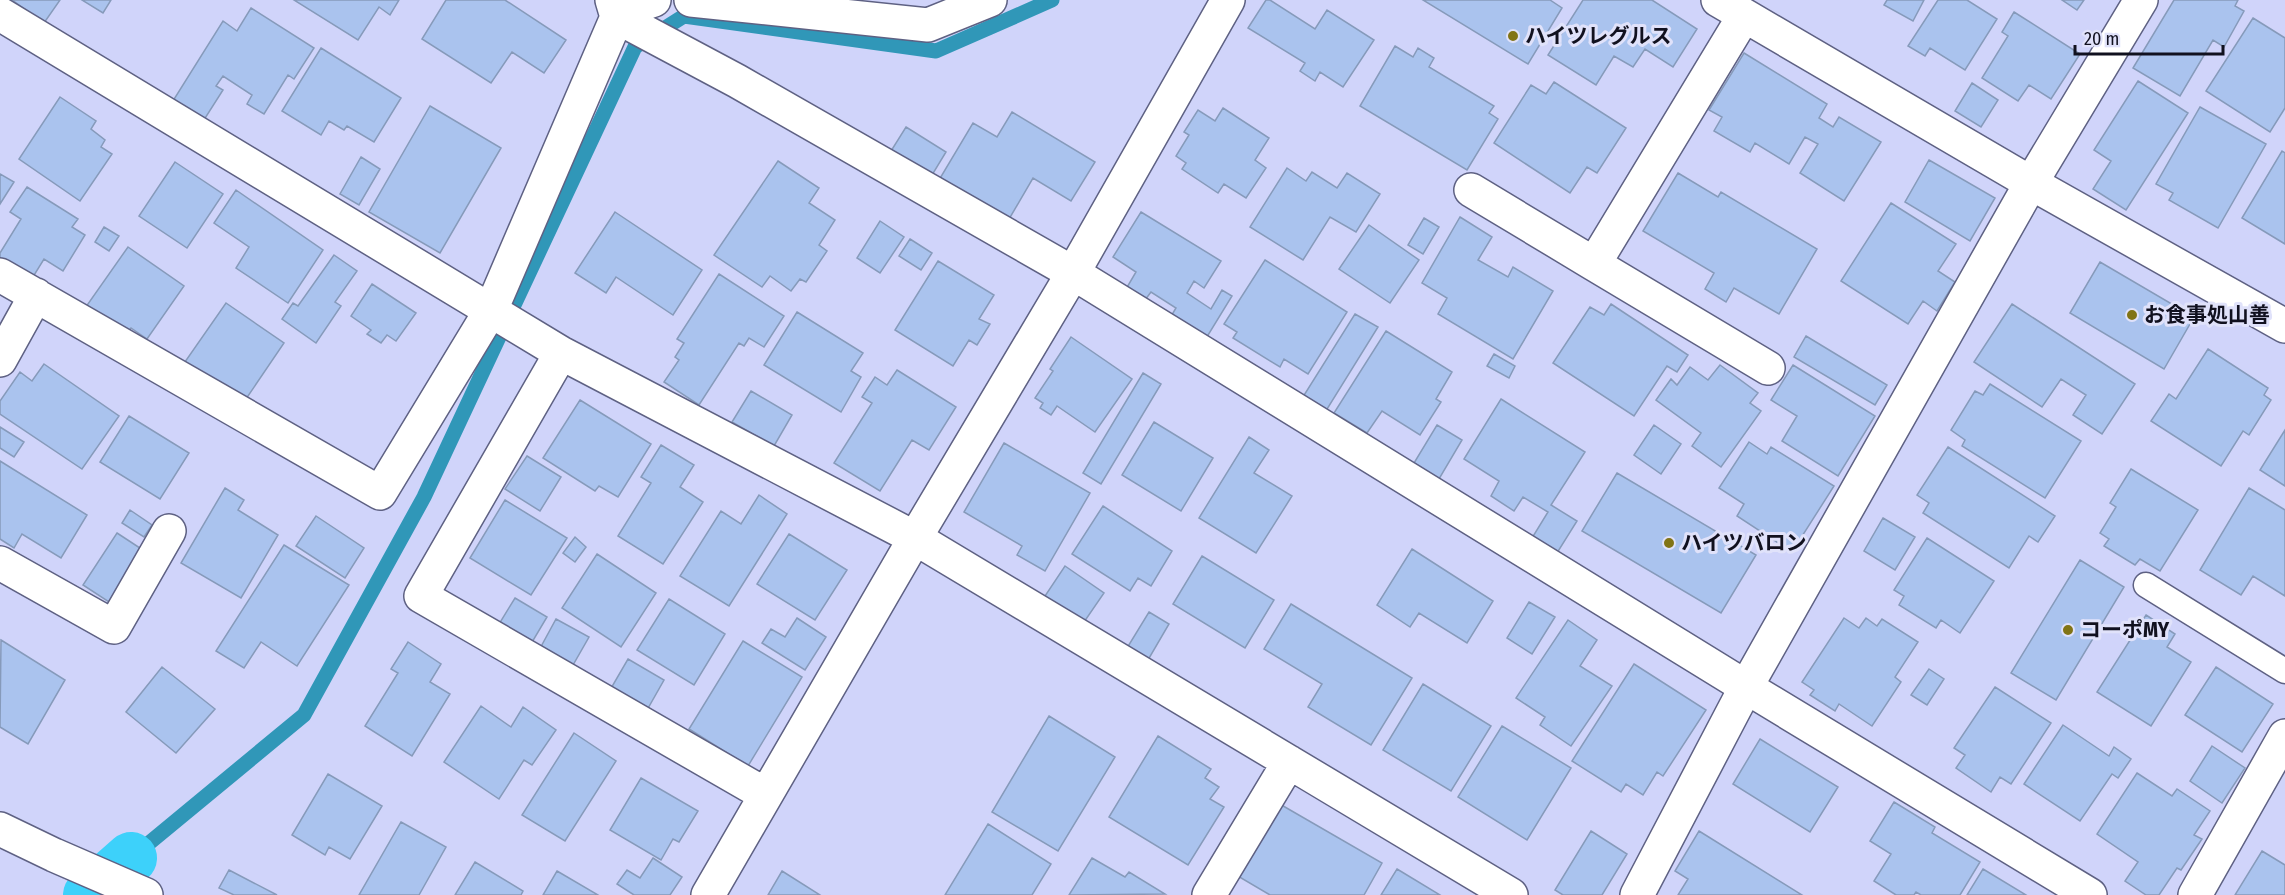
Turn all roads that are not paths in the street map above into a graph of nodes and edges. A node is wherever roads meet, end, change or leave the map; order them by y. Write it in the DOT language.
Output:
graph roads {
  1 [pos="654,0"];
  2 [pos="691,0"];
  3 [pos="990,0"];
  4 [pos="1228,0"];
  5 [pos="2141,0"];
  6 [pos="1731,8"];
  7 [pos="615,9"];
  8 [pos="0,14"];
  9 [pos="2031,183"];
  10 [pos="1471,190"];
  11 [pos="1594,264"];
  12 [pos="1073,273"];
  13 [pos="0,274"];
  14 [pos="36,296"];
  15 [pos="491,310"];
  16 [pos="2285,326"];
  17 [pos="561,353"];
  18 [pos="0,360"];
  19 [pos="1768,368"];
  20 [pos="170,531"];
  21 [pos="915,538"];
  22 [pos="0,563"];
  23 [pos="2146,585"];
  24 [pos="2285,671"];
  25 [pos="1746,687"];
  26 [pos="2285,736"];
  27 [pos="1289,762"];
  28 [pos="766,795"];
  29 [pos="0,829"];
  30 [pos="146,895"];
  31 [pos="708,895"];
  32 [pos="1209,895"];
  33 [pos="1511,895"];
  34 [pos="1637,895"];
  35 [pos="2090,895"];
  36 [pos="2195,895"];
  1 -- 7 [label="street"];
  2 -- 3 [label="street"];
  4 -- 12 [label="street"];
  5 -- 9 [label="street"];
  6 -- 9 [label="street"];
  6 -- 11 [label="street"];
  7 -- 12 [label="street"];
  7 -- 15 [label="street"];
  8 -- 15 [label="street"];
  9 -- 16 [label="street"];
  9 -- 25 [label="street"];
  10 -- 11 [label="street"];
  11 -- 19 [label="street"];
  12 -- 21 [label="street"];
  12 -- 25 [label="street"];
  13 -- 14 [label="street"];
  14 -- 15 [label="street"];
  14 -- 18 [label="street"];
  15 -- 17 [label="street"];
  17 -- 21 [label="street"];
  17 -- 28 [label="street"];
  20 -- 22 [label="street"];
  21 -- 27 [label="street"];
  21 -- 28 [label="street"];
  23 -- 24 [label="lane"];
  25 -- 34 [label="street"];
  25 -- 35 [label="street"];
  26 -- 36 [label="street"];
  27 -- 32 [label="street"];
  27 -- 33 [label="street"];
  28 -- 31 [label="street"];
  29 -- 30 [label="street"];
}
